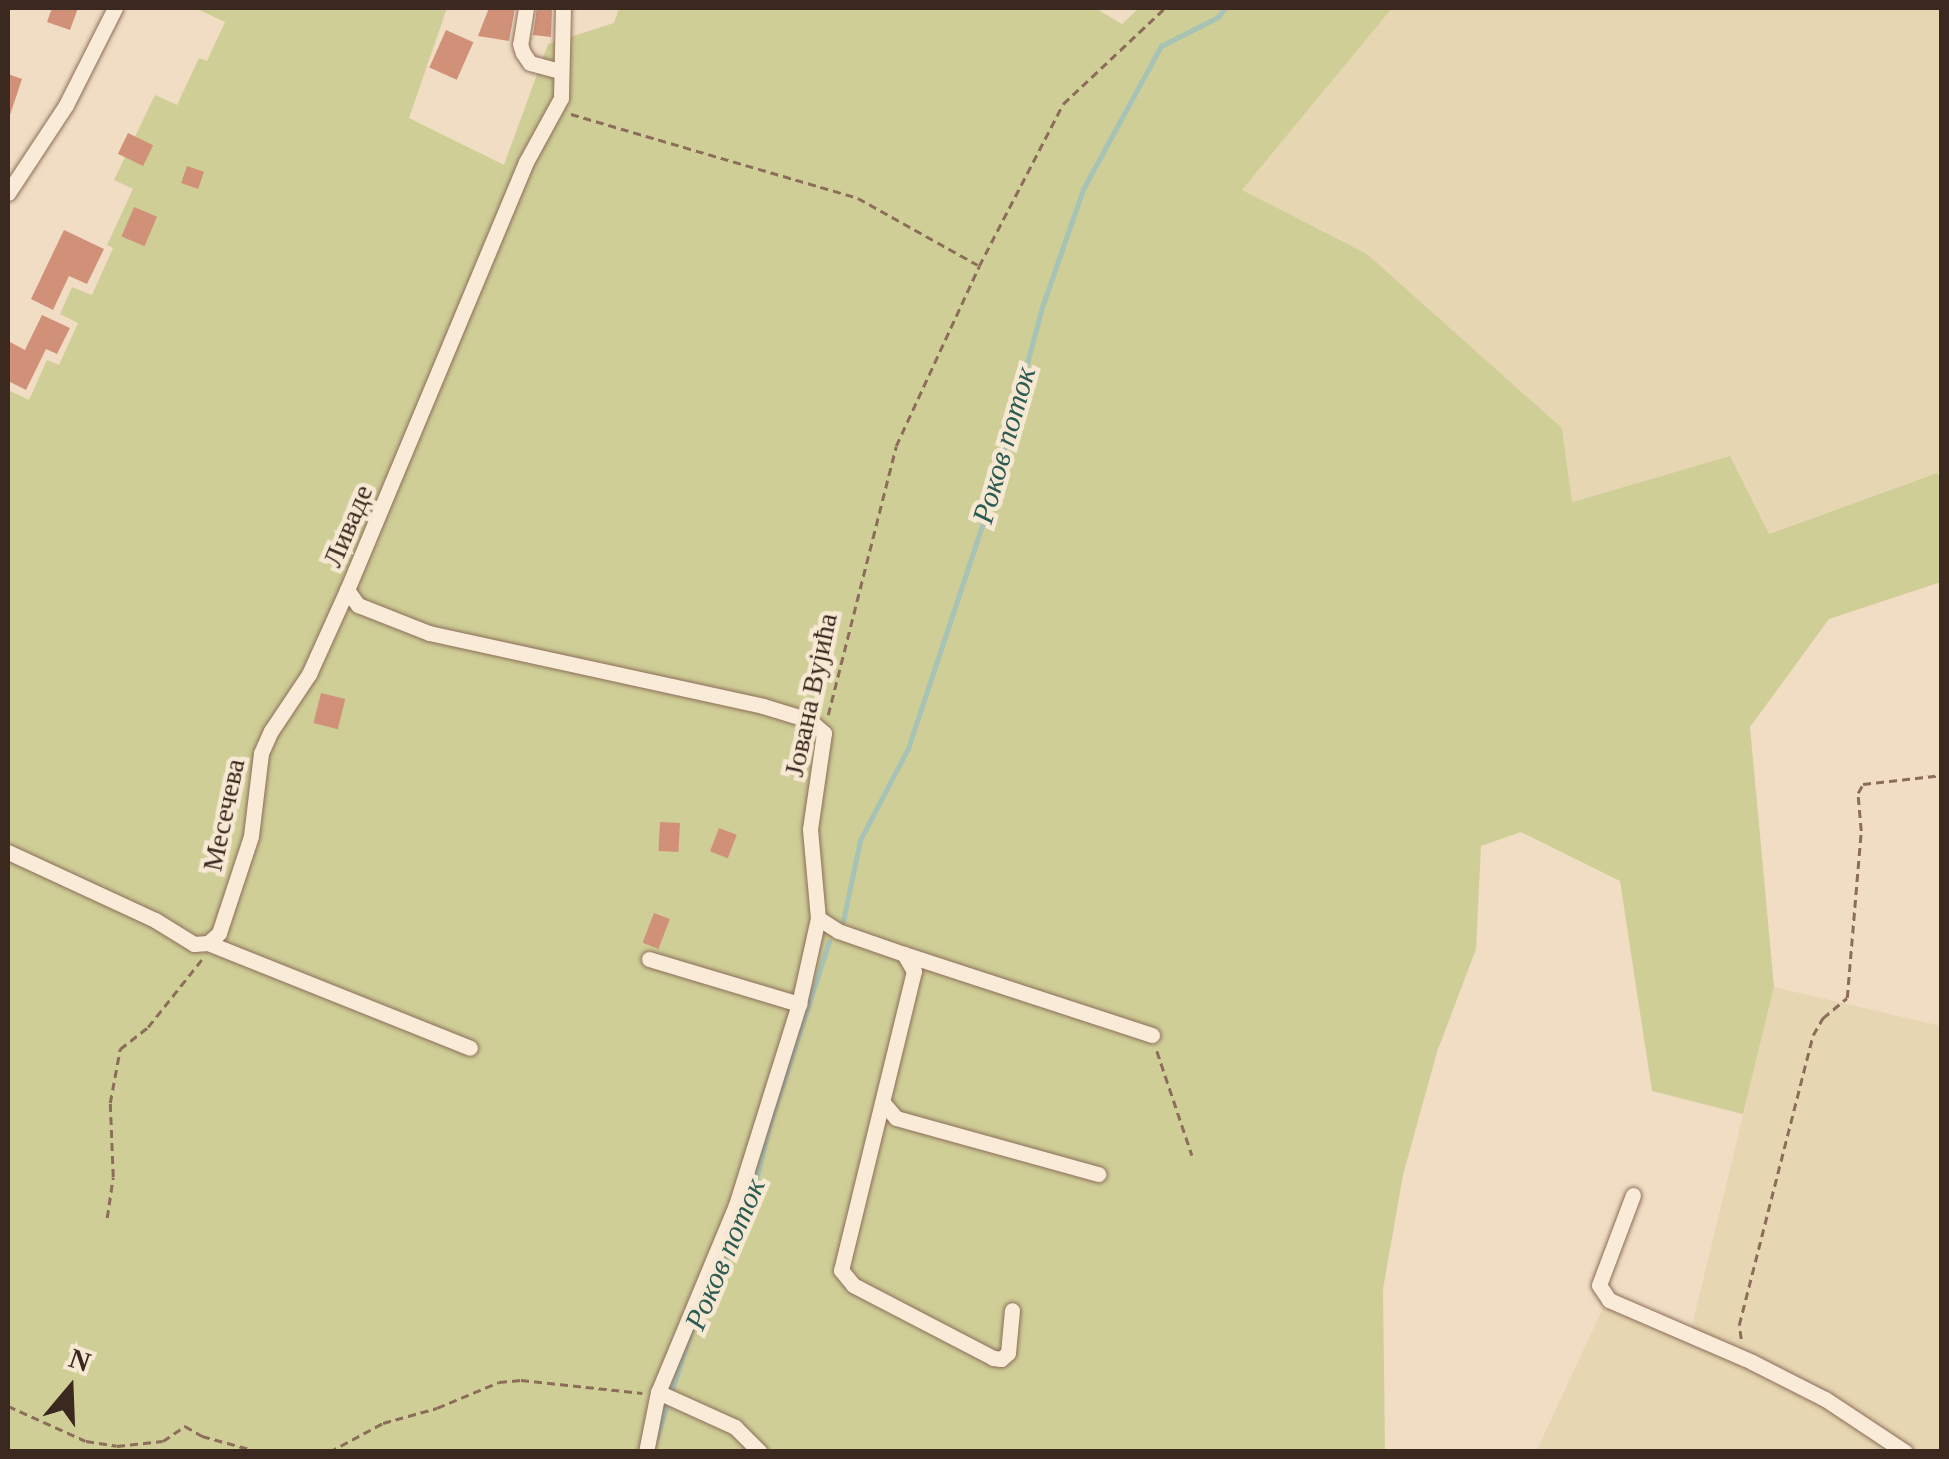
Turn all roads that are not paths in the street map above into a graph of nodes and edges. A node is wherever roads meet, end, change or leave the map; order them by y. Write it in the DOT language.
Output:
graph roads {
  1 [pos="114,8"];
  2 [pos="526,8"];
  3 [pos="563,8"];
  4 [pos="558,72"];
  5 [pos="8,158"];
  6 [pos="27,164"];
  7 [pos="8,193"];
  8 [pos="347,590"];
  9 [pos="824,733"];
  10 [pos="8,852"];
  11 [pos="818,918"];
  12 [pos="208,944"];
  13 [pos="904,954"];
  14 [pos="649,959"];
  15 [pos="799,1004"];
  16 [pos="1152,1035"];
  17 [pos="470,1048"];
  18 [pos="884,1104"];
  19 [pos="1098,1174"];
  20 [pos="1633,1195"];
  21 [pos="1012,1310"];
  22 [pos="667,1395"];
  23 [pos="761,1450"];
  24 [pos="646,1452"];
  25 [pos="1905,1452"];
  1 -- 6 [label="street"];
  2 -- 4 [label="street"];
  3 -- 4 [label="street, Ливаде"];
  4 -- 8 [label="street, Ливаде"];
  5 -- 6 [label="street"];
  6 -- 7 [label="street"];
  8 -- 9 [label="street, Ливаде"];
  8 -- 12 [label="street, Месечева"];
  9 -- 11 [label="street, Јована Вујића"];
  10 -- 12 [label="street"];
  11 -- 13 [label="street"];
  11 -- 15 [label="street, Јована Вујића"];
  12 -- 17 [label="street"];
  13 -- 16 [label="street"];
  13 -- 18 [label="street"];
  14 -- 15 [label="street"];
  15 -- 22 [label="street, Јована Вујића"];
  18 -- 19 [label="street"];
  18 -- 21 [label="street"];
  20 -- 25 [label="street"];
  22 -- 23 [label="street"];
  22 -- 24 [label="street, Јована Вујића"];
}
